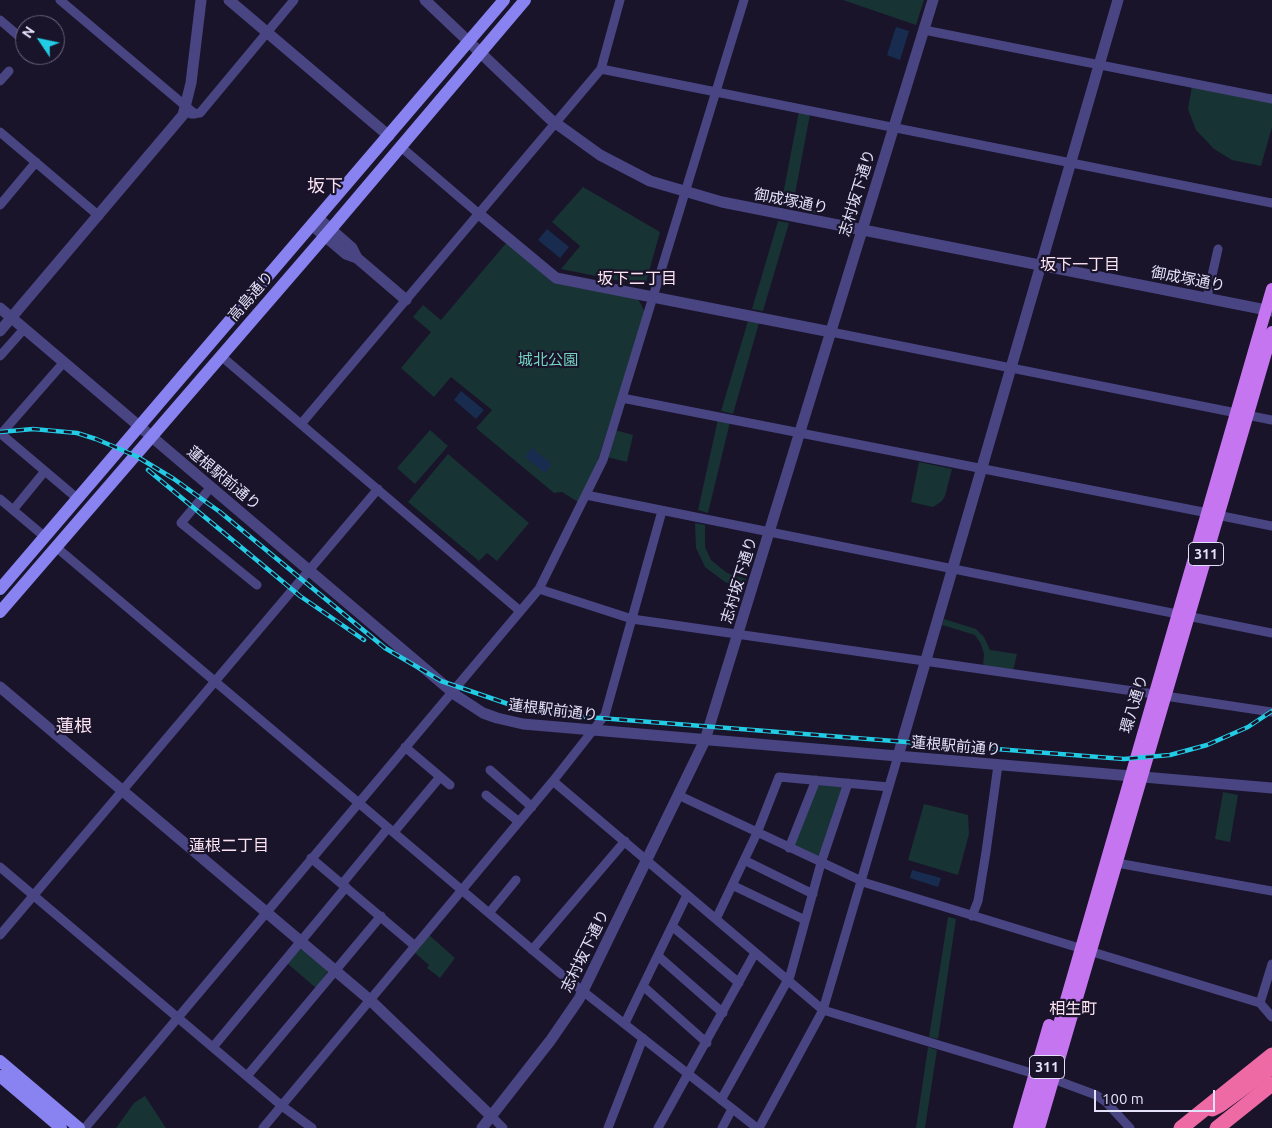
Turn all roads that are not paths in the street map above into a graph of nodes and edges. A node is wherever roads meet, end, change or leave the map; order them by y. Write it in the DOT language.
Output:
graph roads {
  1 [pos="201,0"];
  2 [pos="229,0"];
  3 [pos="294,0"];
  4 [pos="424,0"];
  5 [pos="504,0"];
  6 [pos="525,0"];
  7 [pos="620,0"];
  8 [pos="744,0"];
  9 [pos="933,0"];
  10 [pos="1118,0"];
  11 [pos="63,1"];
  12 [pos="0,20"];
  13 [pos="924,30"];
  14 [pos="15,32"];
  15 [pos="267,32"];
  16 [pos="469,43"];
  17 [pos="480,54"];
  18 [pos="1099,66"];
  19 [pos="601,69"];
  20 [pos="9,71"];
  21 [pos="0,81"];
  22 [pos="716,91"];
  23 [pos="1272,99"];
  24 [pos="188,112"];
  25 [pos="555,123"];
  26 [pos="893,126"];
  27 [pos="0,132"];
  28 [pos="389,136"];
  29 [pos="401,147"];
  30 [pos="36,162"];
  31 [pos="1071,163"];
  32 [pos="685,193"];
  33 [pos="1272,203"];
  34 [pos="0,205"];
  35 [pos="479,214"];
  36 [pos="99,216"];
  37 [pos="316,222"];
  38 [pos="862,230"];
  39 [pos="328,233"];
  40 [pos="1218,249"];
  41 [pos="1041,265"];
  42 [pos="1272,289"];
  43 [pos="1208,293"];
  44 [pos="652,298"];
  45 [pos="406,300"];
  46 [pos="0,308"];
  47 [pos="1269,310"];
  48 [pos="11,318"];
  49 [pos="24,328"];
  50 [pos="0,331"];
  51 [pos="831,332"];
  52 [pos="1272,332"];
  53 [pos="0,356"];
  54 [pos="221,356"];
  55 [pos="64,362"];
  56 [pos="1010,368"];
  57 [pos="622,398"];
  58 [pos="1241,414"];
  59 [pos="1272,420"];
  60 [pos="302,424"];
  61 [pos="140,427"];
  62 [pos="800,432"];
  63 [pos="1,434"];
  64 [pos="152,437"];
  65 [pos="981,468"];
  66 [pos="45,472"];
  67 [pos="211,487"];
  68 [pos="378,489"];
  69 [pos="586,495"];
  70 [pos="0,499"];
  71 [pos="78,499"];
  72 [pos="13,510"];
  73 [pos="662,511"];
  74 [pos="1212,514"];
  75 [pos="1272,526"];
  76 [pos="769,533"];
  77 [pos="45,537"];
  78 [pos="56,547"];
  79 [pos="952,569"];
  80 [pos="309,571"];
  81 [pos="257,585"];
  82 [pos="0,589"];
  83 [pos="539,589"];
  84 [pos="520,611"];
  85 [pos="0,612"];
  86 [pos="1183,615"];
  87 [pos="632,619"];
  88 [pos="1272,633"];
  89 [pos="738,635"];
  90 [pos="925,662"];
  91 [pos="215,681"];
  92 [pos="0,687"];
  93 [pos="452,692"];
  94 [pos="1160,695"];
  95 [pos="1272,712"];
  96 [pos="594,731"];
  97 [pos="705,740"];
  98 [pos="405,748"];
  99 [pos="898,756"];
  100 [pos="998,765"];
  101 [pos="490,770"];
  102 [pos="440,776"];
  103 [pos="1136,777"];
  104 [pos="816,780"];
  105 [pos="553,781"];
  106 [pos="848,783"];
  107 [pos="450,785"];
  108 [pos="889,787"];
  109 [pos="1272,788"];
  110 [pos="122,790"];
  111 [pos="486,795"];
  112 [pos="678,795"];
  113 [pos="358,803"];
  114 [pos="532,807"];
  115 [pos="519,822"];
  116 [pos="391,830"];
  117 [pos="757,833"];
  118 [pos="624,841"];
  119 [pos="789,848"];
  120 [pos="311,858"];
  121 [pos="744,860"];
  122 [pos="646,861"];
  123 [pos="822,863"];
  124 [pos="1117,863"];
  125 [pos="0,867"];
  126 [pos="516,880"];
  127 [pos="861,881"];
  128 [pos="732,885"];
  129 [pos="344,886"];
  130 [pos="462,890"];
  131 [pos="1272,891"];
  132 [pos="812,894"];
  133 [pos="34,895"];
  134 [pos="687,895"];
  135 [pos="266,912"];
  136 [pos="489,912"];
  137 [pos="381,916"];
  138 [pos="972,916"];
  139 [pos="716,919"];
  140 [pos="805,920"];
  141 [pos="672,926"];
  142 [pos="0,935"];
  143 [pos="302,942"];
  144 [pos="415,946"];
  145 [pos="532,950"];
  146 [pos="1087,952"];
  147 [pos="756,953"];
  148 [pos="658,956"];
  149 [pos="1272,964"];
  150 [pos="335,971"];
  151 [pos="786,980"];
  152 [pos="739,983"];
  153 [pos="643,986"];
  154 [pos="582,991"];
  155 [pos="370,1000"];
  156 [pos="1260,1003"];
  157 [pos="823,1010"];
  158 [pos="723,1013"];
  159 [pos="1272,1017"];
  160 [pos="178,1018"];
  161 [pos="625,1023"];
  162 [pos="643,1038"];
  163 [pos="707,1043"];
  164 [pos="213,1047"];
  165 [pos="1272,1048"];
  166 [pos="1272,1055"];
  167 [pos="0,1061"];
  168 [pos="1272,1067"];
  169 [pos="1035,1074"];
  170 [pos="689,1075"];
  171 [pos="1272,1075"];
  172 [pos="0,1076"];
  173 [pos="247,1076"];
  174 [pos="1061,1082"];
  175 [pos="1272,1085"];
  176 [pos="721,1100"];
  177 [pos="282,1106"];
  178 [pos="732,1109"];
  179 [pos="491,1116"];
  180 [pos="1176,1127"];
  181 [pos="62,1128"];
  182 [pos="79,1128"];
  183 [pos="85,1128"];
  184 [pos="263,1128"];
  185 [pos="312,1128"];
  186 [pos="482,1128"];
  187 [pos="503,1128"];
  188 [pos="608,1128"];
  189 [pos="658,1128"];
  190 [pos="722,1128"];
  191 [pos="758,1128"];
  192 [pos="1019,1128"];
  193 [pos="1029,1128"];
  194 [pos="1039,1128"];
  195 [pos="1047,1128"];
  196 [pos="1130,1128"];
  197 [pos="1210,1128"];
  198 [pos="1217,1128"];
  1 -- 24 [label="street"];
  2 -- 15 [label="street"];
  3 -- 15 [label="street"];
  4 -- 16 [label="street, 御成塚通り"];
  5 -- 16 [label="main road, 高島通り"];
  6 -- 17 [label="main road, 高島通り"];
  7 -- 19 [label="street"];
  8 -- 22 [label="street"];
  9 -- 13 [label="street, 志村坂下通り"];
  10 -- 18 [label="street"];
  11 -- 24 [label="street"];
  12 -- 14 [label="street"];
  13 -- 18 [label="street"];
  13 -- 26 [label="street, 志村坂下通り"];
  15 -- 24 [label="street"];
  15 -- 28 [label="street"];
  16 -- 17 [label="street, 御成塚通り"];
  16 -- 28 [label="main road, 高島通り"];
  17 -- 25 [label="street, 御成塚通り"];
  17 -- 29 [label="main road, 高島通り"];
  18 -- 23 [label="street"];
  18 -- 31 [label="street"];
  19 -- 22 [label="street"];
  19 -- 25 [label="street"];
  20 -- 21 [label="street"];
  22 -- 26 [label="street"];
  22 -- 32 [label="street"];
  24 -- 36 [label="street"];
  25 -- 32 [label="street, 御成塚通り"];
  25 -- 35 [label="street"];
  26 -- 31 [label="street"];
  26 -- 38 [label="street, 志村坂下通り"];
  27 -- 30 [label="street"];
  28 -- 37 [label="main road, 高島通り"];
  29 -- 35 [label="street"];
  29 -- 39 [label="main road, 高島通り"];
  30 -- 34 [label="street"];
  30 -- 36 [label="street"];
  31 -- 33 [label="street"];
  31 -- 41 [label="street"];
  32 -- 38 [label="street, 御成塚通り"];
  32 -- 44 [label="street"];
  35 -- 44 [label="street"];
  35 -- 45 [label="street"];
  36 -- 48 [label="street"];
  37 -- 39 [label="street"];
  37 -- 61 [label="main road, 高島通り"];
  38 -- 41 [label="street, 御成塚通り"];
  38 -- 51 [label="street, 志村坂下通り"];
  39 -- 45 [label="street"];
  39 -- 54 [label="main road, 高島通り"];
  40 -- 43 [label="street"];
  41 -- 47 [label="street, 御成塚通り"];
  41 -- 56 [label="street"];
  42 -- 47 [label="main road, 環八通り / 311"];
  44 -- 51 [label="street"];
  44 -- 57 [label="street"];
  45 -- 60 [label="street"];
  46 -- 48 [label="street, 蓮根駅前通り"];
  47 -- 58 [label="main road, 環八通り / 311"];
  48 -- 49 [label="street, 蓮根駅前通り"];
  48 -- 50 [label="street"];
  49 -- 53 [label="street"];
  49 -- 55 [label="street, 蓮根駅前通り"];
  51 -- 56 [label="street"];
  51 -- 62 [label="street, 志村坂下通り"];
  52 -- 58 [label="main road, 環八通り / 311"];
  54 -- 60 [label="street"];
  54 -- 64 [label="main road, 高島通り"];
  55 -- 61 [label="street, 蓮根駅前通り"];
  55 -- 63 [label="street"];
  56 -- 58 [label="street"];
  56 -- 65 [label="street"];
  57 -- 62 [label="street"];
  57 -- 69 [label="street"];
  58 -- 59 [label="street"];
  58 -- 74 [label="main road, 環八通り / 311"];
  60 -- 68 [label="street"];
  61 -- 64 [label="street, 蓮根駅前通り"];
  61 -- 71 [label="main road, 高島通り"];
  62 -- 65 [label="street"];
  62 -- 76 [label="street, 志村坂下通り"];
  63 -- 66 [label="street"];
  64 -- 67 [label="street, 蓮根駅前通り"];
  64 -- 78 [label="main road, 高島通り"];
  65 -- 74 [label="street"];
  65 -- 79 [label="street"];
  66 -- 71 [label="street"];
  66 -- 72 [label="street"];
  67 -- 80 [label="street, 蓮根駅前通り"];
  67 -- 81 [label="street"];
  68 -- 80 [label="street"];
  68 -- 84 [label="street"];
  69 -- 73 [label="street"];
  69 -- 83 [label="street"];
  70 -- 72 [label="street"];
  71 -- 77 [label="main road, 高島通り"];
  72 -- 77 [label="street"];
  73 -- 76 [label="street"];
  73 -- 87 [label="street"];
  74 -- 75 [label="street"];
  74 -- 86 [label="main road, 環八通り / 311"];
  76 -- 79 [label="street"];
  76 -- 89 [label="street, 志村坂下通り"];
  77 -- 82 [label="main road, 高島通り"];
  78 -- 85 [label="main road, 高島通り"];
  78 -- 91 [label="street"];
  79 -- 86 [label="street"];
  79 -- 90 [label="street"];
  80 -- 91 [label="street"];
  80 -- 93 [label="street, 蓮根駅前通り"];
  83 -- 84 [label="street"];
  83 -- 87 [label="street"];
  84 -- 93 [label="street"];
  86 -- 88 [label="street"];
  86 -- 94 [label="main road, 環八通り / 311"];
  87 -- 89 [label="street"];
  87 -- 96 [label="street"];
  89 -- 90 [label="street"];
  89 -- 97 [label="street, 志村坂下通り"];
  90 -- 94 [label="street"];
  90 -- 99 [label="street"];
  91 -- 110 [label="street"];
  91 -- 113 [label="street"];
  92 -- 110 [label="street"];
  93 -- 96 [label="street, 蓮根駅前通り"];
  93 -- 98 [label="street"];
  94 -- 95 [label="street"];
  94 -- 103 [label="main road, 環八通り / 311"];
  96 -- 97 [label="street, 蓮根駅前通り"];
  96 -- 105 [label="street"];
  97 -- 99 [label="street, 蓮根駅前通り"];
  97 -- 112 [label="street, 志村坂下通り"];
  98 -- 102 [label="street"];
  98 -- 113 [label="street"];
  99 -- 100 [label="street, 蓮根駅前通り"];
  99 -- 108 [label="street"];
  100 -- 103 [label="street, 蓮根駅前通り"];
  100 -- 138 [label="street"];
  101 -- 114 [label="street"];
  102 -- 107 [label="street"];
  102 -- 116 [label="street"];
  103 -- 109 [label="street, 蓮根駅前通り"];
  103 -- 124 [label="main road, 環八通り / 311"];
  103 -- 146 [label="main road, 環八通り / 311"];
  104 -- 106 [label="street"];
  104 -- 117 [label="street"];
  104 -- 119 [label="street"];
  105 -- 114 [label="street"];
  105 -- 118 [label="street"];
  106 -- 108 [label="street"];
  106 -- 123 [label="street"];
  108 -- 127 [label="street"];
  110 -- 133 [label="street"];
  110 -- 135 [label="street"];
  111 -- 115 [label="street"];
  112 -- 117 [label="street"];
  112 -- 122 [label="street, 志村坂下通り"];
  113 -- 116 [label="street"];
  113 -- 120 [label="street"];
  114 -- 115 [label="street"];
  115 -- 130 [label="street"];
  116 -- 129 [label="street"];
  116 -- 130 [label="street"];
  117 -- 119 [label="street"];
  117 -- 121 [label="street"];
  118 -- 122 [label="street"];
  118 -- 145 [label="street"];
  119 -- 123 [label="street"];
  120 -- 129 [label="street"];
  120 -- 135 [label="street"];
  121 -- 128 [label="street"];
  121 -- 132 [label="street"];
  122 -- 134 [label="street"];
  122 -- 154 [label="street, 志村坂下通り"];
  123 -- 127 [label="street"];
  123 -- 132 [label="street"];
  124 -- 131 [label="street"];
  124 -- 146 [label="main road, 環八通り / 311"];
  125 -- 133 [label="street"];
  126 -- 136 [label="street"];
  127 -- 138 [label="street"];
  127 -- 157 [label="street"];
  128 -- 139 [label="street"];
  128 -- 140 [label="street"];
  129 -- 137 [label="street"];
  129 -- 143 [label="street"];
  130 -- 136 [label="street"];
  130 -- 144 [label="street"];
  132 -- 140 [label="street"];
  133 -- 142 [label="street"];
  133 -- 160 [label="street"];
  134 -- 139 [label="street"];
  134 -- 141 [label="street"];
  135 -- 143 [label="street"];
  135 -- 160 [label="street"];
  136 -- 145 [label="street"];
  137 -- 144 [label="street"];
  137 -- 150 [label="street"];
  138 -- 146 [label="street"];
  139 -- 147 [label="street"];
  140 -- 151 [label="street"];
  141 -- 148 [label="street"];
  141 -- 152 [label="street"];
  143 -- 150 [label="street"];
  143 -- 164 [label="street"];
  144 -- 155 [label="street"];
  145 -- 154 [label="street"];
  146 -- 156 [label="street"];
  146 -- 169 [label="main road"];
  146 -- 174 [label="main road"];
  146 -- 193 [label="main road, 環八通り / 311"];
  146 -- 194 [label="main road, 環八通り / 311"];
  147 -- 151 [label="street"];
  147 -- 152 [label="street"];
  148 -- 153 [label="street"];
  148 -- 158 [label="street"];
  149 -- 156 [label="street"];
  150 -- 155 [label="street"];
  150 -- 173 [label="street"];
  151 -- 157 [label="street"];
  151 -- 176 [label="street"];
  152 -- 158 [label="street"];
  153 -- 161 [label="street"];
  153 -- 163 [label="street"];
  154 -- 161 [label="street"];
  154 -- 179 [label="street, 志村坂下通り"];
  155 -- 177 [label="street"];
  155 -- 179 [label="street"];
  156 -- 159 [label="street"];
  157 -- 169 [label="street"];
  157 -- 191 [label="street"];
  158 -- 163 [label="street"];
  160 -- 164 [label="street"];
  160 -- 183 [label="street"];
  161 -- 162 [label="street"];
  162 -- 170 [label="street"];
  162 -- 188 [label="street"];
  163 -- 170 [label="street"];
  164 -- 173 [label="street"];
  165 -- 180 [label="street"];
  166 -- 180 [label="highway, bridge"];
  167 -- 182 [label="main road"];
  168 -- 180 [label="highway"];
  169 -- 192 [label="main road"];
  170 -- 176 [label="street"];
  170 -- 189 [label="street"];
  171 -- 197 [label="highway"];
  172 -- 181 [label="main road"];
  173 -- 177 [label="street"];
  174 -- 195 [label="main road"];
  174 -- 196 [label="street"];
  175 -- 198 [label="highway, bridge"];
  176 -- 178 [label="street"];
  177 -- 184 [label="street"];
  177 -- 185 [label="street"];
  178 -- 190 [label="street"];
  178 -- 191 [label="street"];
  179 -- 186 [label="street, 志村坂下通り"];
  179 -- 187 [label="street"];
}
